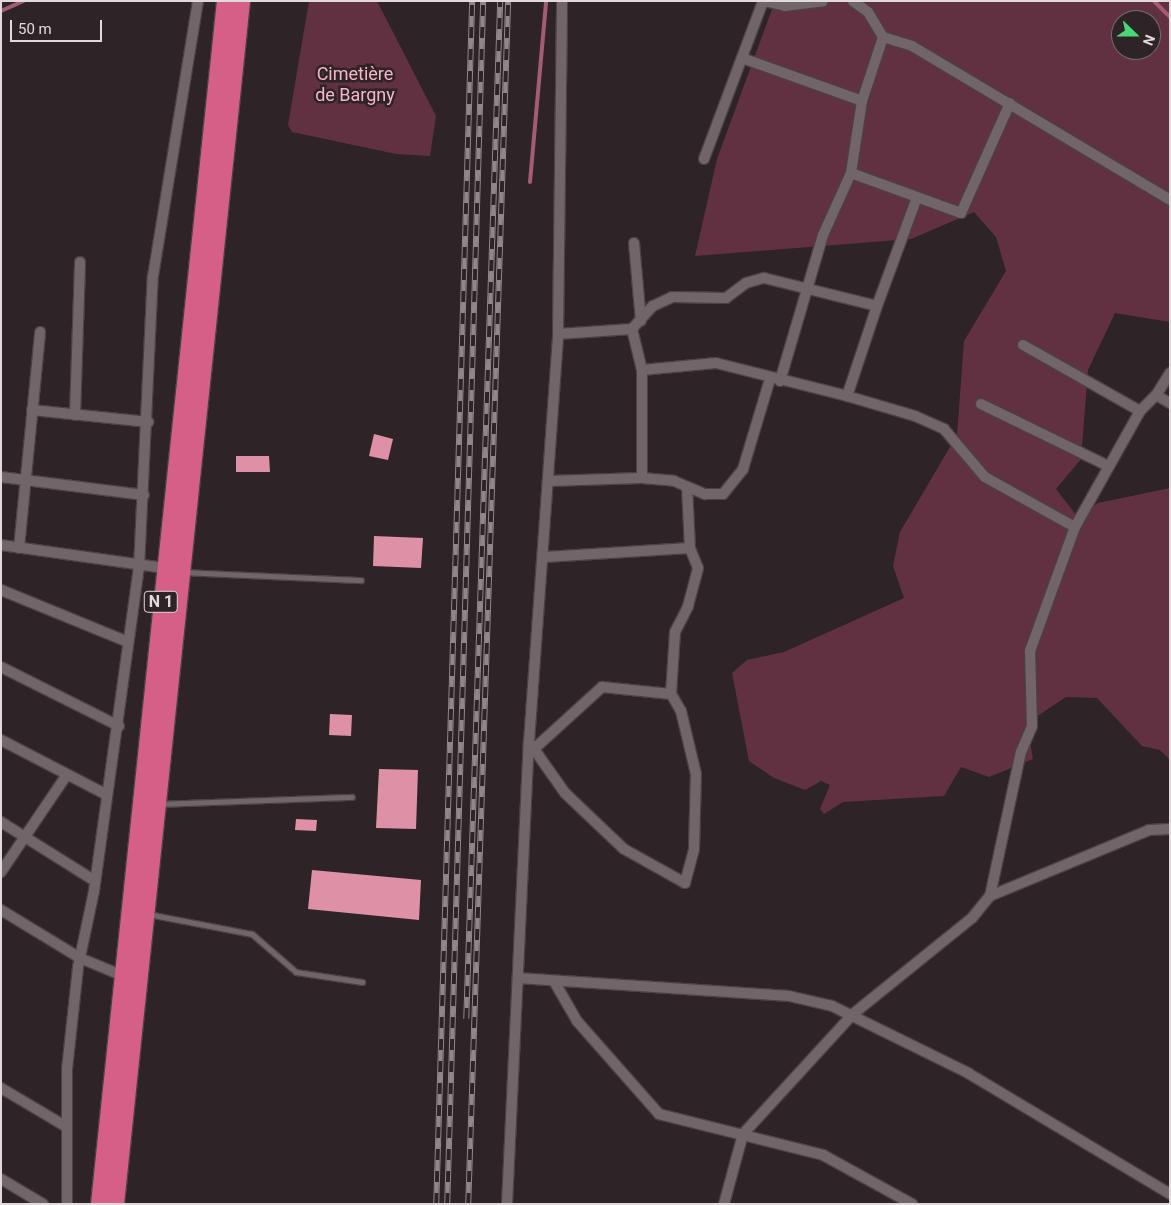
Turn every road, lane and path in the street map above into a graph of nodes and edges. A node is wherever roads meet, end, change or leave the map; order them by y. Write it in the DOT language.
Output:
graph roads {
  1 [pos="198,1"];
  2 [pos="226,1"];
  3 [pos="241,1"];
  4 [pos="562,1"];
  5 [pos="764,1"];
  6 [pos="823,1"];
  7 [pos="854,1"];
  8 [pos="883,37"];
  9 [pos="742,58"];
  10 [pos="862,101"];
  11 [pos="1010,102"];
  12 [pos="704,159"];
  13 [pos="851,173"];
  14 [pos="917,197"];
  15 [pos="1170,200"];
  16 [pos="634,243"];
  17 [pos="80,262"];
  18 [pos="808,289"];
  19 [pos="877,306"];
  20 [pos="641,321"];
  21 [pos="632,329"];
  22 [pos="40,332"];
  23 [pos="558,334"];
  24 [pos="1023,345"];
  25 [pos="642,370"];
  26 [pos="1170,374"];
  27 [pos="775,380"];
  28 [pos="1156,395"];
  29 [pos="847,396"];
  30 [pos="1170,403"];
  31 [pos="981,404"];
  32 [pos="32,410"];
  33 [pos="1140,411"];
  34 [pos="74,414"];
  35 [pos="148,422"];
  36 [pos="1108,466"];
  37 [pos="1,477"];
  38 [pos="642,478"];
  39 [pos="25,480"];
  40 [pos="548,481"];
  41 [pos="686,487"];
  42 [pos="144,495"];
  43 [pos="1075,527"];
  44 [pos="1,545"];
  45 [pos="19,548"];
  46 [pos="690,548"];
  47 [pos="545,557"];
  48 [pos="140,568"];
  49 [pos="173,570"];
  50 [pos="361,580"];
  51 [pos="1,590"];
  52 [pos="128,642"];
  53 [pos="1,667"];
  54 [pos="671,694"];
  55 [pos="119,726"];
  56 [pos="1,740"];
  57 [pos="532,745"];
  58 [pos="66,776"];
  59 [pos="108,795"];
  60 [pos="352,798"];
  61 [pos="157,804"];
  62 [pos="1,822"];
  63 [pos="1170,829"];
  64 [pos="26,836"];
  65 [pos="1,872"];
  66 [pos="95,881"];
  67 [pos="990,896"];
  68 [pos="1,910"];
  69 [pos="145,913"];
  70 [pos="80,958"];
  71 [pos="121,975"];
  72 [pos="518,978"];
  73 [pos="554,981"];
  74 [pos="362,982"];
  75 [pos="853,1014"];
  76 [pos="1,1088"];
  77 [pos="65,1126"];
  78 [pos="743,1134"];
  79 [pos="1,1179"];
  80 [pos="1170,1194"];
  81 [pos="43,1204"];
  82 [pos="67,1204"];
  83 [pos="100,1204"];
  84 [pos="115,1204"];
  85 [pos="507,1204"];
  86 [pos="724,1204"];
  87 [pos="912,1204"];
  1 -- 35 [label="street"];
  2 -- 49 [label="highway, N 1"];
  3 -- 49 [label="highway, N 1"];
  4 -- 23 [label="street"];
  5 -- 6 [label="street"];
  5 -- 9 [label="street"];
  7 -- 8 [label="street"];
  8 -- 10 [label="street"];
  8 -- 11 [label="street"];
  9 -- 10 [label="street"];
  9 -- 12 [label="street"];
  10 -- 13 [label="street"];
  11 -- 14 [label="street"];
  11 -- 15 [label="street"];
  13 -- 14 [label="street"];
  13 -- 18 [label="street"];
  14 -- 19 [label="street"];
  16 -- 20 [label="street"];
  17 -- 34 [label="street"];
  18 -- 19 [label="street"];
  18 -- 20 [label="street"];
  18 -- 27 [label="street"];
  19 -- 29 [label="street"];
  20 -- 21 [label="street"];
  21 -- 23 [label="street"];
  21 -- 25 [label="street"];
  22 -- 32 [label="street"];
  23 -- 40 [label="street"];
  24 -- 33 [label="street"];
  25 -- 27 [label="street"];
  25 -- 38 [label="street"];
  26 -- 28 [label="street"];
  27 -- 29 [label="street"];
  27 -- 41 [label="street"];
  28 -- 30 [label="street"];
  28 -- 33 [label="street"];
  29 -- 43 [label="street"];
  31 -- 36 [label="street"];
  32 -- 34 [label="street"];
  32 -- 39 [label="street"];
  33 -- 36 [label="street"];
  34 -- 35 [label="street"];
  35 -- 42 [label="street"];
  36 -- 43 [label="street"];
  37 -- 39 [label="street"];
  38 -- 40 [label="street"];
  38 -- 41 [label="street"];
  39 -- 42 [label="street"];
  39 -- 45 [label="street"];
  40 -- 47 [label="street"];
  41 -- 46 [label="street"];
  42 -- 48 [label="street"];
  43 -- 67 [label="street"];
  44 -- 45 [label="street"];
  45 -- 48 [label="street"];
  46 -- 47 [label="street"];
  46 -- 54 [label="street"];
  47 -- 57 [label="street"];
  48 -- 49 [label="street"];
  48 -- 52 [label="street"];
  49 -- 50 [label="lane"];
  49 -- 61 [label="highway, N 1"];
  49 -- 71 [label="highway, N 1"];
  51 -- 52 [label="street"];
  52 -- 55 [label="street"];
  53 -- 55 [label="street"];
  54 -- 57 [label="street"];
  54 -- 57 [label="street"];
  55 -- 59 [label="street"];
  56 -- 58 [label="street"];
  57 -- 72 [label="street"];
  58 -- 59 [label="street"];
  58 -- 64 [label="street"];
  59 -- 66 [label="street"];
  60 -- 61 [label="lane"];
  61 -- 69 [label="highway, N 1"];
  62 -- 64 [label="street"];
  63 -- 67 [label="street"];
  64 -- 65 [label="street"];
  64 -- 66 [label="street"];
  66 -- 70 [label="street"];
  67 -- 75 [label="street"];
  68 -- 70 [label="street"];
  69 -- 74 [label="lane"];
  69 -- 84 [label="highway, N 1"];
  70 -- 71 [label="street"];
  70 -- 77 [label="street"];
  71 -- 83 [label="highway, N 1"];
  72 -- 73 [label="street"];
  72 -- 85 [label="street"];
  73 -- 75 [label="street"];
  73 -- 78 [label="street"];
  75 -- 78 [label="street"];
  75 -- 80 [label="street"];
  76 -- 77 [label="street"];
  77 -- 82 [label="street"];
  78 -- 86 [label="street"];
  78 -- 87 [label="street"];
  79 -- 81 [label="street"];
}
